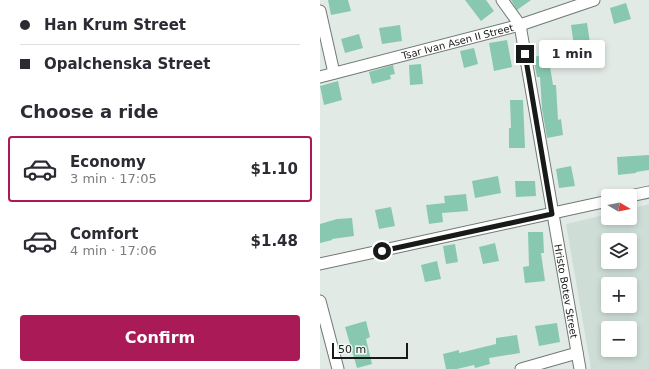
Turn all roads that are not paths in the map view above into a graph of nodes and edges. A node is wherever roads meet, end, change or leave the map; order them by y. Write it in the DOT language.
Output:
graph roads {
  1 [pos="502,0"];
  2 [pos="594,0"];
  3 [pos="320,11"];
  4 [pos="520,25"];
  5 [pos="334,73"];
  6 [pos="320,76"];
  7 [pos="649,192"];
  8 [pos="637,195"];
  9 [pos="601,203"];
  10 [pos="552,214"];
  11 [pos="320,264"];
  12 [pos="320,301"];
  13 [pos="577,353"];
  14 [pos="338,369"];
  15 [pos="522,369"];
  16 [pos="580,369"];
  1 -- 4 [label="street"];
  2 -- 4 [label="street, Tsar Ivan Asen II Street"];
  3 -- 5 [label="street"];
  4 -- 5 [label="street, Tsar Ivan Asen II Street"];
  4 -- 10 [label="street, Hristo Botev Street"];
  5 -- 6 [label="street, Tsar Ivan Asen II Street"];
  7 -- 8 [label="street"];
  9 -- 10 [label="street"];
  10 -- 11 [label="street"];
  10 -- 13 [label="street, Hristo Botev Street"];
  12 -- 14 [label="street"];
  13 -- 15 [label="street"];
  13 -- 16 [label="street, Hristo Botev Street"];
}
